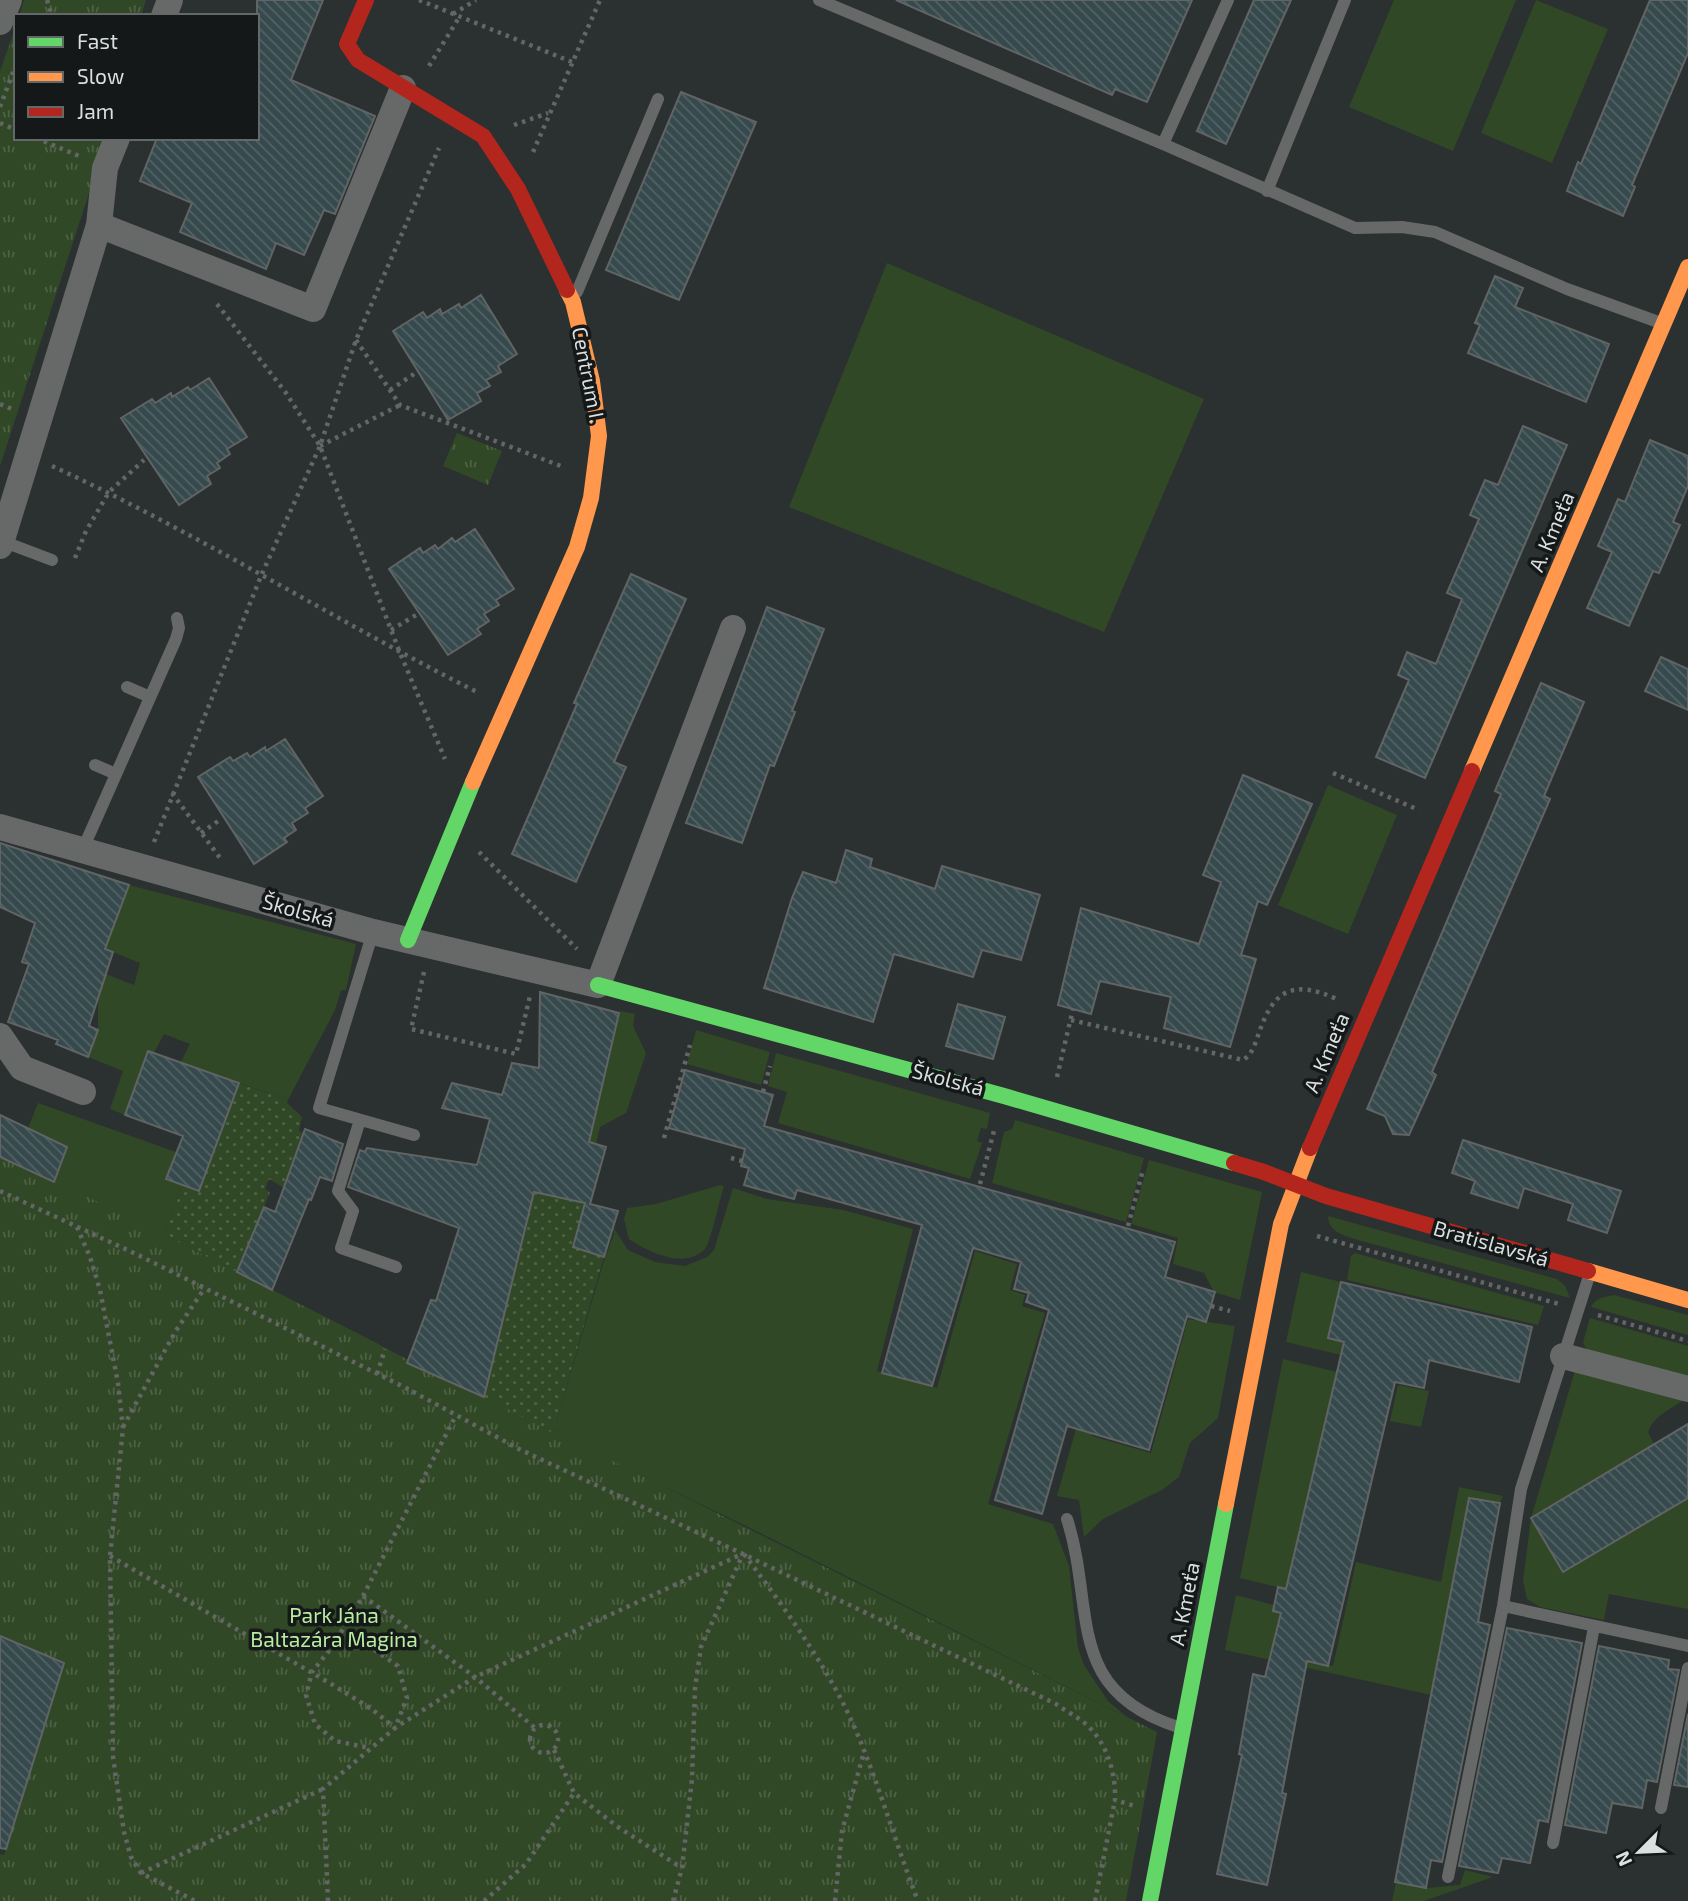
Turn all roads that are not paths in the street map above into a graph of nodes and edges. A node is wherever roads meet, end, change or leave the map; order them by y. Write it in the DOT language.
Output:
graph roads {
  1 [pos="9,0"];
  2 [pos="366,0"];
  3 [pos="819,0"];
  4 [pos="1228,0"];
  5 [pos="1345,0"];
  6 [pos="0,22"];
  7 [pos="408,91"];
  8 [pos="658,99"];
  9 [pos="116,140"];
  10 [pos="1163,144"];
  11 [pos="1267,191"];
  12 [pos="99,225"];
  13 [pos="1688,267"];
  14 [pos="573,302"];
  15 [pos="1665,324"];
  16 [pos="1,543"];
  17 [pos="52,561"];
  18 [pos="177,618"];
  19 [pos="733,628"];
  20 [pos="127,687"];
  21 [pos="150,697"];
  22 [pos="95,765"];
  23 [pos="116,774"];
  24 [pos="0,827"];
  25 [pos="82,851"];
  26 [pos="373,932"];
  27 [pos="419,943"];
  28 [pos="598,985"];
  29 [pos="0,1036"];
  30 [pos="83,1093"];
  31 [pos="360,1120"];
  32 [pos="414,1135"];
  33 [pos="1294,1185"];
  34 [pos="397,1267"];
  35 [pos="1590,1273"];
  36 [pos="1688,1300"];
  37 [pos="1563,1356"];
  38 [pos="1688,1389"];
  39 [pos="1067,1520"];
  40 [pos="1503,1606"];
  41 [pos="1594,1627"];
  42 [pos="1688,1646"];
  43 [pos="1688,1668"];
  44 [pos="1182,1728"];
  45 [pos="1661,1808"];
  46 [pos="1553,1843"];
  47 [pos="1448,1877"];
  48 [pos="1150,1901"];
  1 -- 6 [label="street"];
  2 -- 7 [label="street, Centrum I."];
  3 -- 10 [label="lane"];
  4 -- 10 [label="lane"];
  5 -- 11 [label="lane"];
  7 -- 12 [label="street"];
  7 -- 14 [label="street, Centrum I."];
  8 -- 14 [label="lane"];
  9 -- 12 [label="street"];
  10 -- 11 [label="lane"];
  11 -- 15 [label="lane"];
  12 -- 16 [label="street"];
  13 -- 15 [label="street, A. Kmeťa"];
  14 -- 27 [label="street, Centrum I."];
  15 -- 33 [label="street, A. Kmeťa"];
  16 -- 17 [label="lane"];
  18 -- 21 [label="lane"];
  19 -- 28 [label="street"];
  20 -- 21 [label="lane"];
  21 -- 23 [label="lane"];
  22 -- 23 [label="lane"];
  23 -- 25 [label="lane"];
  24 -- 25 [label="street, Školská"];
  25 -- 26 [label="street, Školská"];
  26 -- 27 [label="street, Školská"];
  26 -- 31 [label="lane"];
  27 -- 28 [label="street, Školská"];
  28 -- 33 [label="street, Školská"];
  29 -- 30 [label="street"];
  31 -- 32 [label="lane"];
  31 -- 34 [label="lane"];
  33 -- 35 [label="street, Bratislavská"];
  33 -- 44 [label="street, A. Kmeťa"];
  35 -- 36 [label="street, Bratislavská"];
  35 -- 37 [label="lane"];
  37 -- 38 [label="street"];
  37 -- 40 [label="lane"];
  39 -- 44 [label="lane"];
  40 -- 41 [label="lane"];
  40 -- 47 [label="lane"];
  41 -- 42 [label="lane"];
  41 -- 46 [label="lane"];
  43 -- 45 [label="lane"];
  44 -- 48 [label="street, A. Kmeťa"];
}
